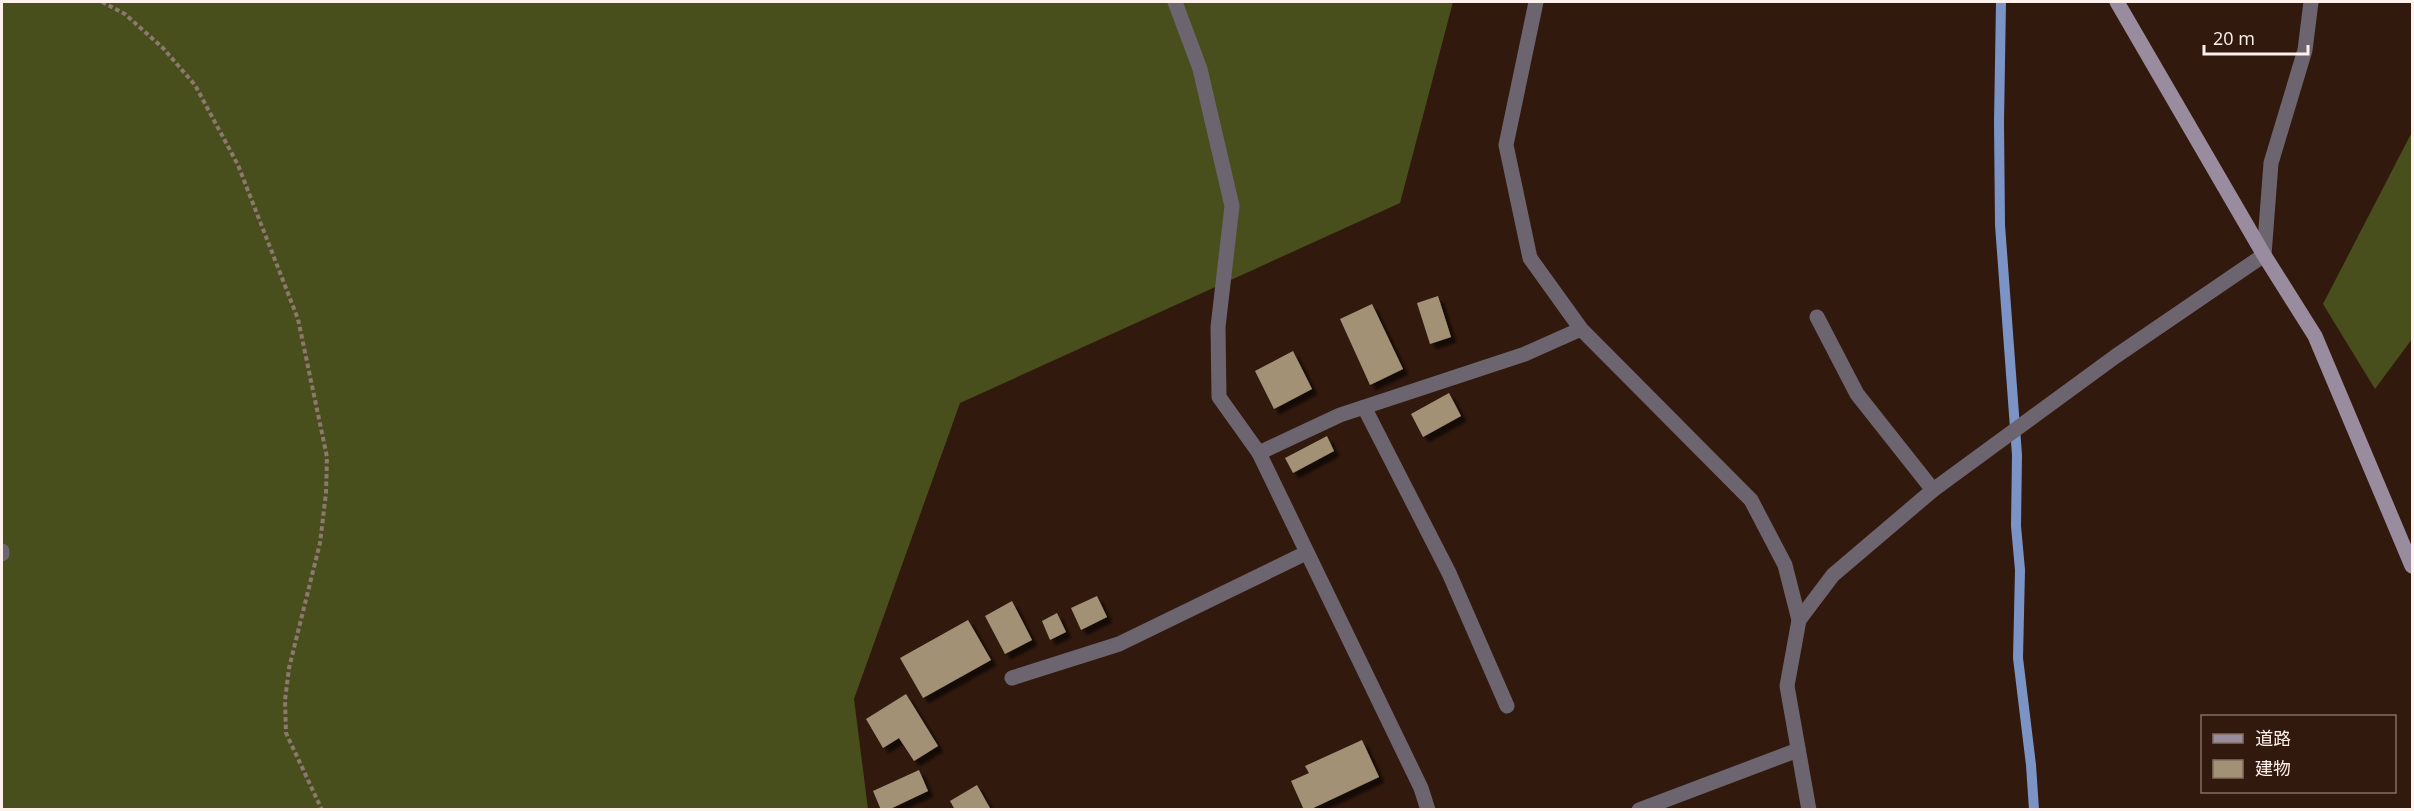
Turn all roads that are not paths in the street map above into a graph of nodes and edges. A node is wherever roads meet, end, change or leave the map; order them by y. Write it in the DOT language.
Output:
graph roads {
  1 [pos="1175,2"];
  2 [pos="1536,2"];
  3 [pos="2117,2"];
  4 [pos="2312,2"];
  5 [pos="2264,255"];
  6 [pos="1817,317"];
  7 [pos="1581,329"];
  8 [pos="1364,407"];
  9 [pos="1259,453"];
  10 [pos="1933,490"];
  11 [pos="1306,553"];
  12 [pos="2412,566"];
  13 [pos="1799,620"];
  14 [pos="1012,678"];
  15 [pos="1507,706"];
  16 [pos="1798,750"];
  17 [pos="1428,810"];
  18 [pos="1639,810"];
  19 [pos="1809,810"];
  1 -- 9 [label="street"];
  2 -- 7 [label="street"];
  3 -- 5 [label="street"];
  4 -- 5 [label="street"];
  5 -- 10 [label="street"];
  5 -- 12 [label="street"];
  6 -- 10 [label="street"];
  7 -- 8 [label="street"];
  7 -- 13 [label="street"];
  8 -- 9 [label="street"];
  8 -- 15 [label="street"];
  9 -- 11 [label="street"];
  10 -- 13 [label="street"];
  11 -- 14 [label="street"];
  11 -- 17 [label="street"];
  13 -- 16 [label="street"];
  16 -- 18 [label="street"];
  16 -- 19 [label="street"];
}
